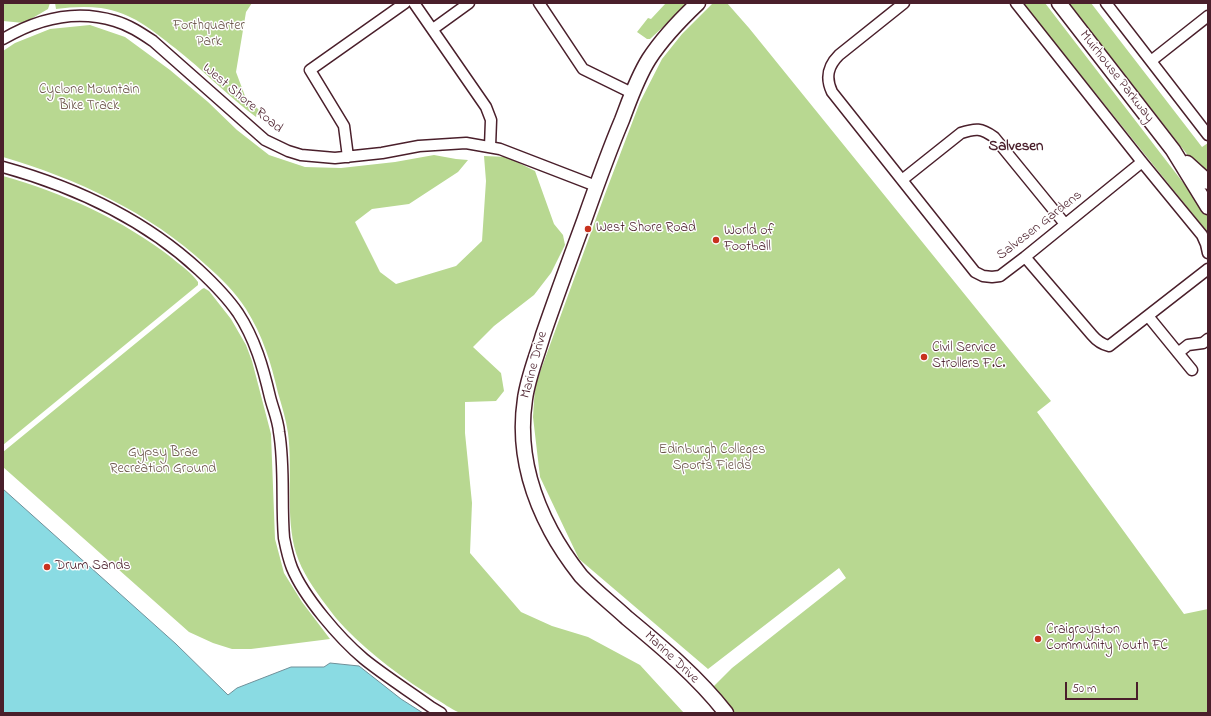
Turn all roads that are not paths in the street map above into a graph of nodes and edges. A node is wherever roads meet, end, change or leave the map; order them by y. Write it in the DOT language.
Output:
graph roads {
  1 [pos="405,3"];
  2 [pos="414,3"];
  3 [pos="469,3"];
  4 [pos="539,3"];
  5 [pos="698,3"];
  6 [pos="904,3"];
  7 [pos="1016,3"];
  8 [pos="1059,3"];
  9 [pos="1106,3"];
  10 [pos="1208,16"];
  11 [pos="432,29"];
  12 [pos="3,39"];
  13 [pos="1151,61"];
  14 [pos="632,92"];
  15 [pos="1208,135"];
  16 [pos="490,147"];
  17 [pos="1173,150"];
  18 [pos="348,157"];
  19 [pos="1142,162"];
  20 [pos="3,167"];
  21 [pos="902,180"];
  22 [pos="1208,182"];
  23 [pos="596,186"];
  24 [pos="1208,207"];
  25 [pos="1065,224"];
  26 [pos="1208,252"];
  27 [pos="1025,257"];
  28 [pos="1208,269"];
  29 [pos="1148,316"];
  30 [pos="1208,339"];
  31 [pos="1178,353"];
  32 [pos="1192,370"];
  33 [pos="441,713"];
  34 [pos="726,713"];
  1 -- 18 [label="street"];
  2 -- 11 [label="street"];
  3 -- 11 [label="street"];
  4 -- 14 [label="street"];
  5 -- 14 [label="street, Marine Drive"];
  6 -- 21 [label="street, Salvesen Gardens"];
  7 -- 19 [label="street"];
  8 -- 17 [label="street, Muirhouse Parkway"];
  9 -- 13 [label="street"];
  10 -- 13 [label="street"];
  11 -- 16 [label="street"];
  12 -- 18 [label="street, West Shore Road"];
  13 -- 15 [label="street"];
  14 -- 23 [label="street, Marine Drive"];
  16 -- 18 [label="street, West Shore Road"];
  16 -- 23 [label="street, West Shore Road"];
  17 -- 22 [label="street, Muirhouse Parkway"];
  17 -- 24 [label="street, Muirhouse Parkway"];
  19 -- 25 [label="street, Salvesen Gardens"];
  19 -- 26 [label="street"];
  20 -- 33 [label="street"];
  21 -- 25 [label="street"];
  21 -- 27 [label="street, Salvesen Gardens"];
  23 -- 34 [label="street, Marine Drive"];
  25 -- 27 [label="street, Salvesen Gardens"];
  27 -- 29 [label="street"];
  28 -- 29 [label="street"];
  29 -- 31 [label="street"];
  30 -- 31 [label="street"];
  31 -- 32 [label="street"];
}
